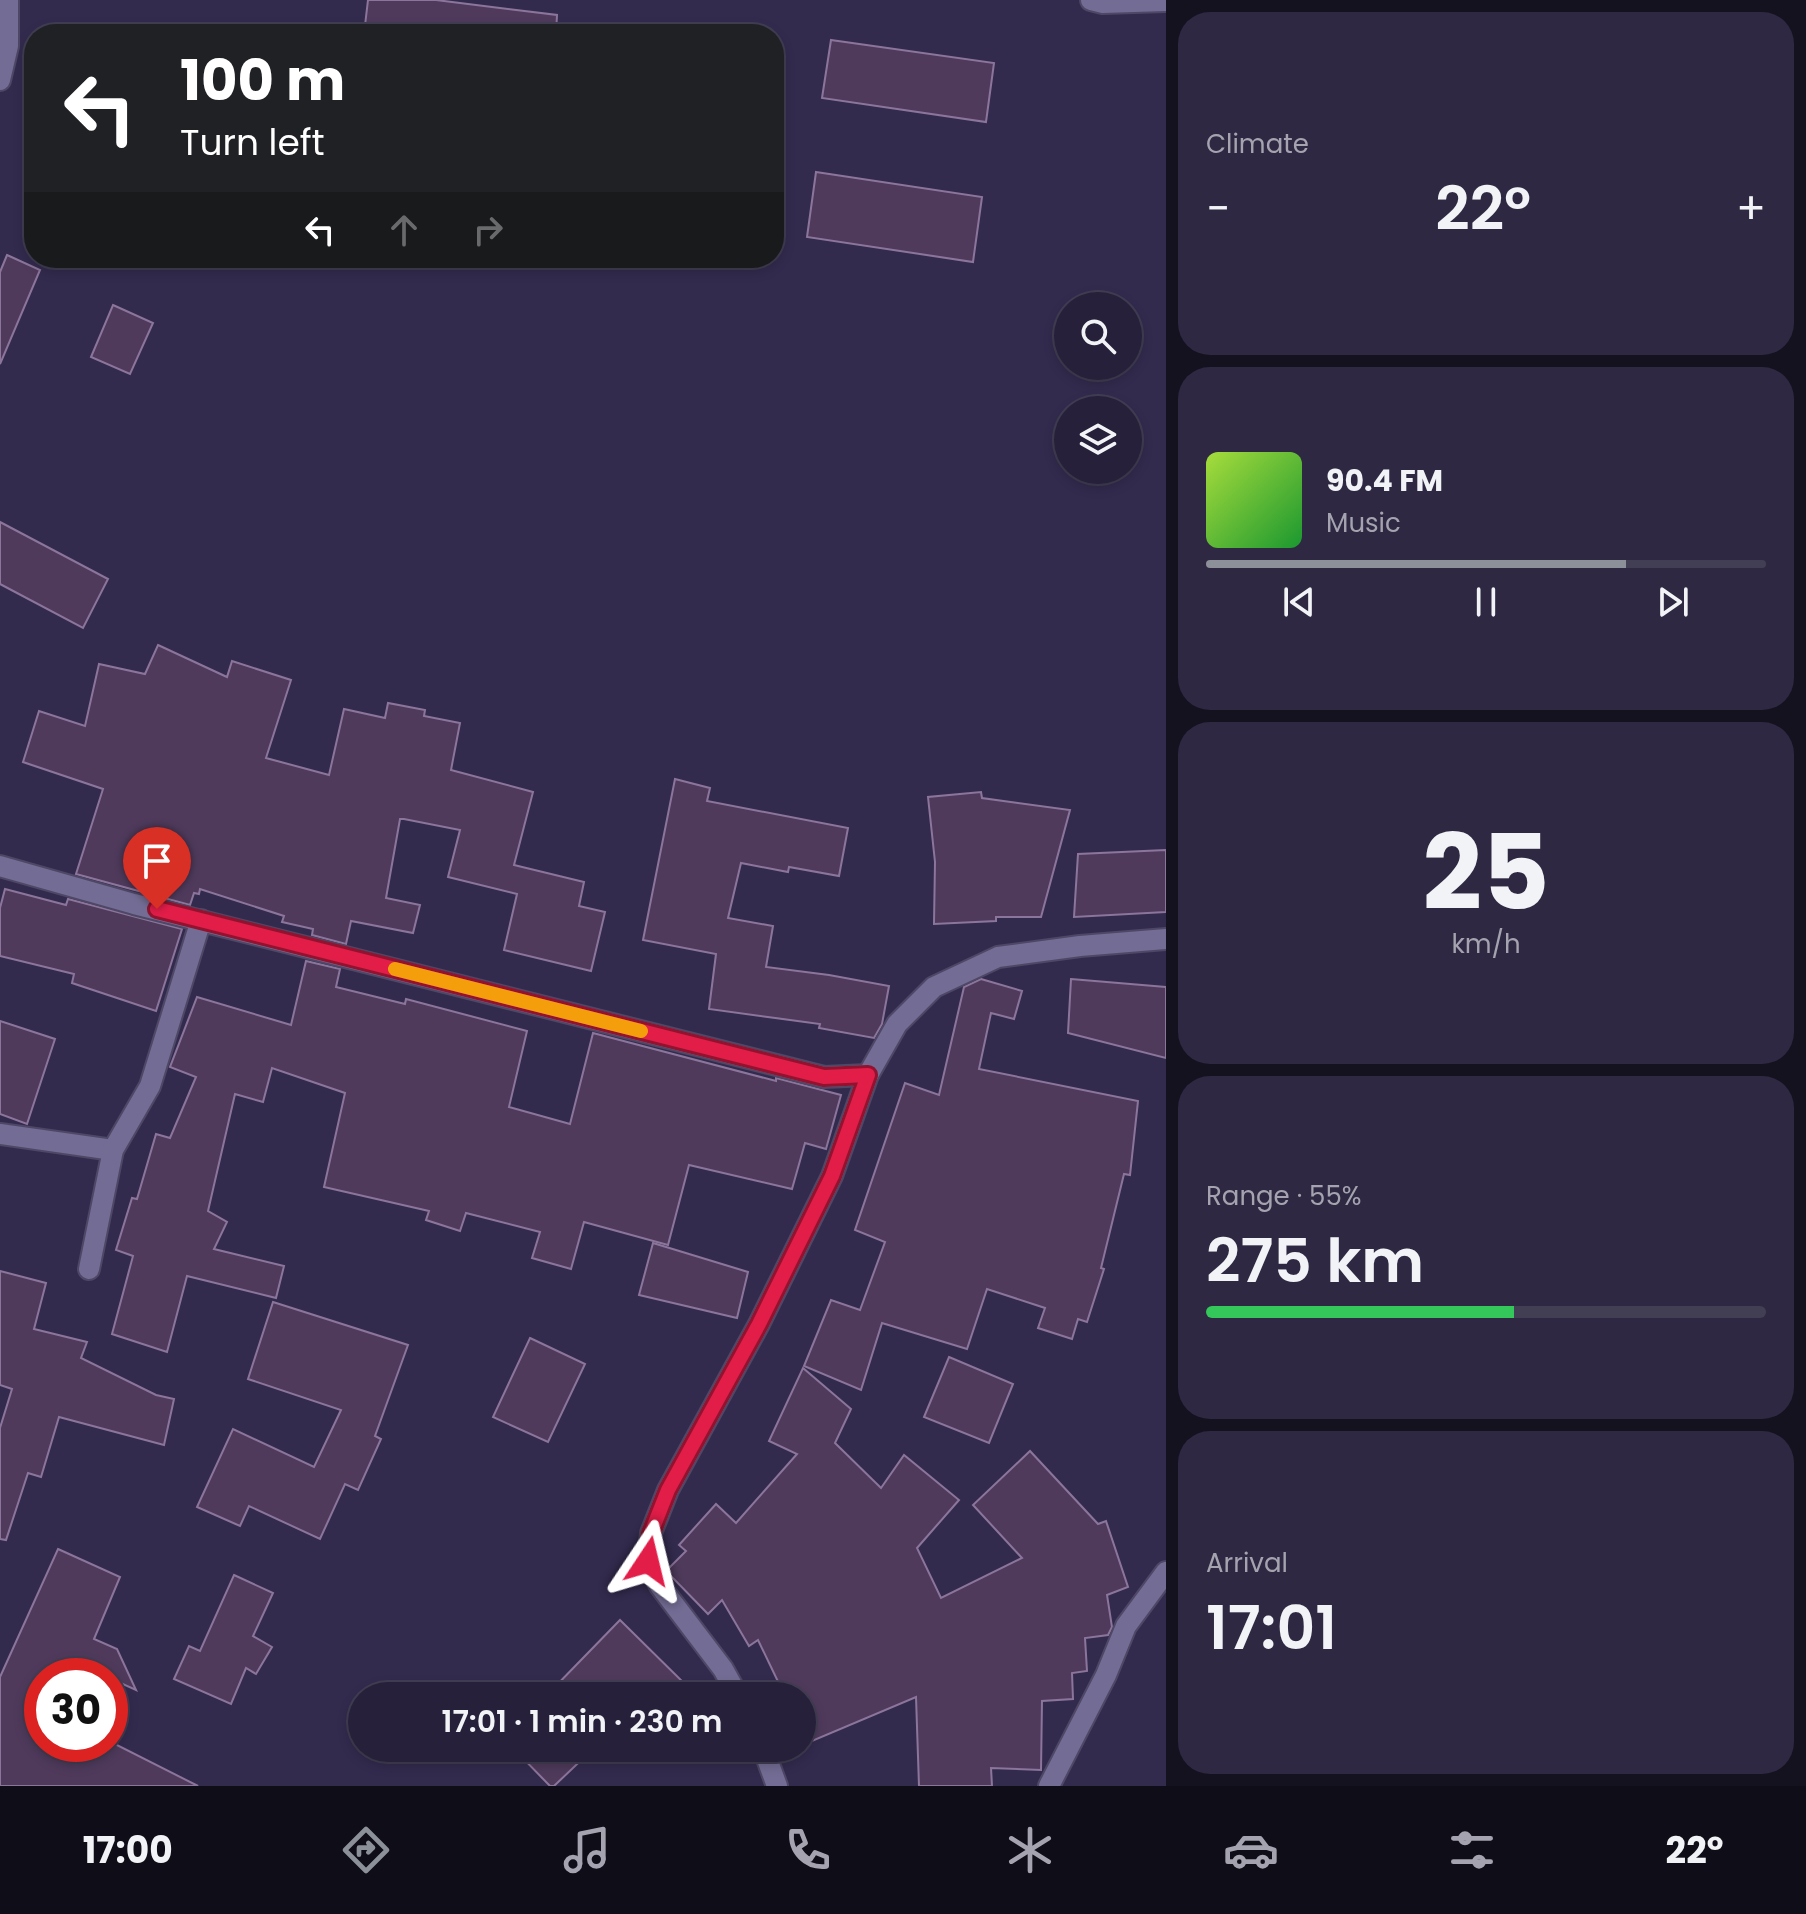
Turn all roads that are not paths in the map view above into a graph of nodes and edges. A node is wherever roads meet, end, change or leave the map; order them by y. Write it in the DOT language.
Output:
graph roads {
  1 [pos="8,0"];
  2 [pos="1091,0"];
  3 [pos="1166,1"];
  4 [pos="0,80"];
  5 [pos="0,866"];
  6 [pos="201,920"];
  7 [pos="1166,939"];
  8 [pos="868,1075"];
  9 [pos="0,1134"];
  10 [pos="113,1150"];
  11 [pos="89,1269"];
  12 [pos="1166,1572"];
  13 [pos="730,1682"];
  14 [pos="768,1762"];
  15 [pos="777,1786"];
  16 [pos="1049,1786"];
  1 -- 4 [label="street"];
  2 -- 3 [label="street"];
  5 -- 6 [label="street"];
  6 -- 8 [label="street"];
  6 -- 10 [label="street"];
  7 -- 8 [label="street"];
  8 -- 13 [label="street"];
  9 -- 10 [label="street"];
  10 -- 11 [label="street"];
  12 -- 16 [label="street"];
  14 -- 15 [label="street"];
}
